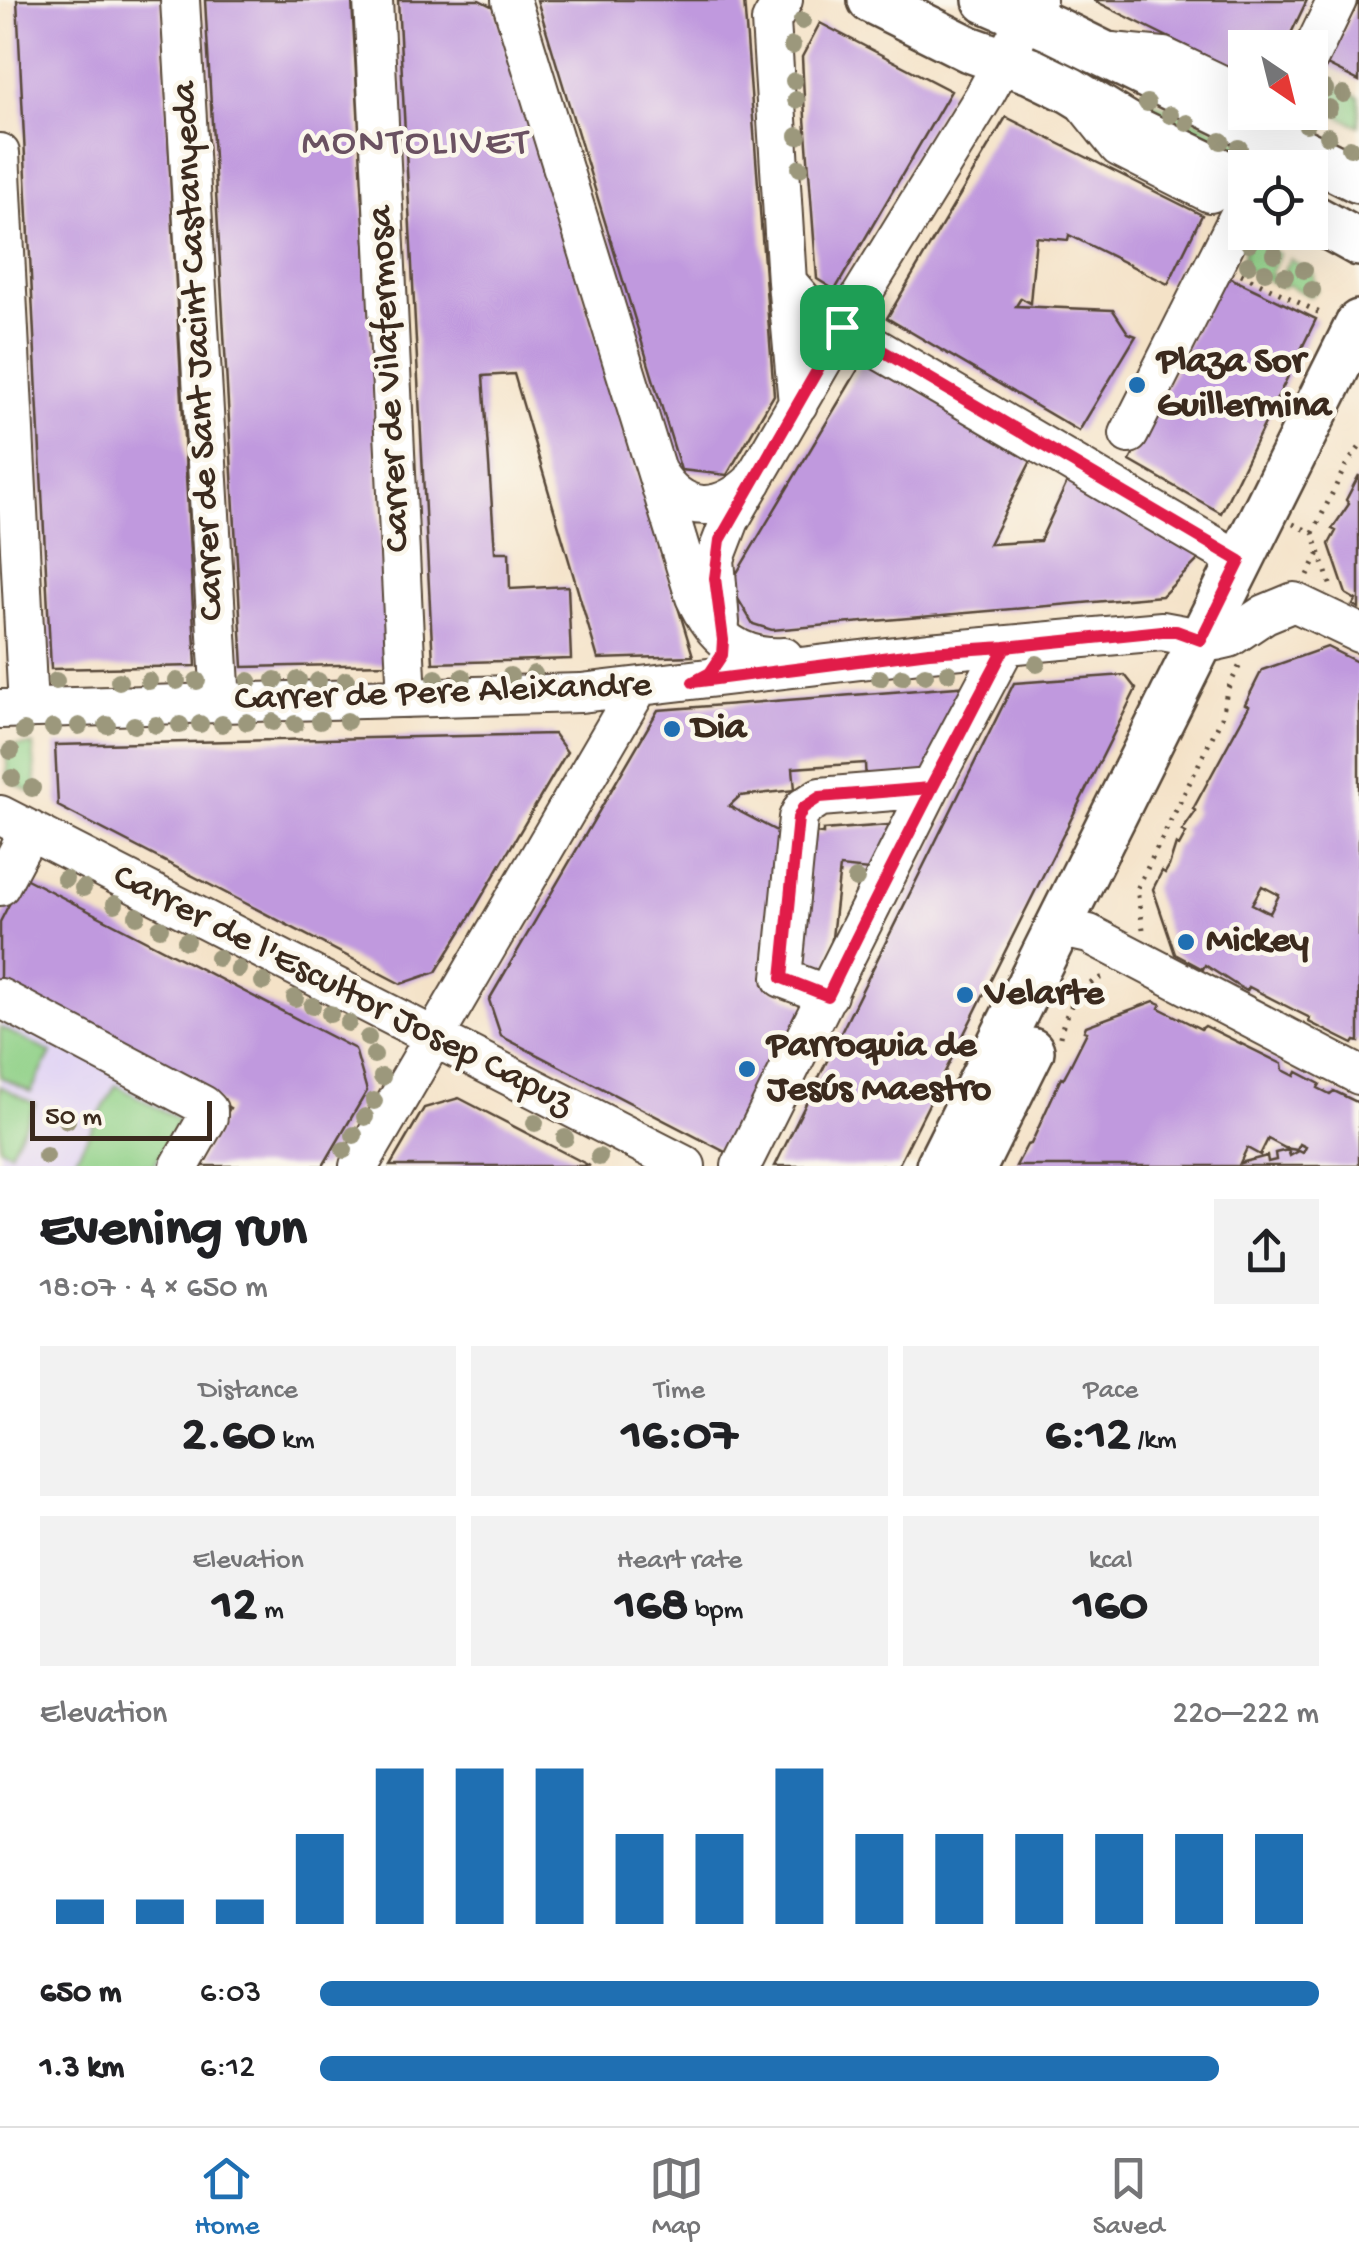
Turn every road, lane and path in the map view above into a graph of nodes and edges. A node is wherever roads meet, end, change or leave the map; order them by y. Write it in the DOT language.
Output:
graph roads {
  1 [pos="180,0"];
  2 [pos="373,0"];
  3 [pos="511,0"];
  4 [pos="783,0"];
  5 [pos="871,0"];
  6 [pos="986,0"];
  7 [pos="1338,0"];
  8 [pos="1032,9"];
  9 [pos="1323,30"];
  10 [pos="1090,48"];
  11 [pos="1004,62"];
  12 [pos="1228,88"];
  13 [pos="1228,104"];
  14 [pos="1286,130"];
  15 [pos="0,153"];
  16 [pos="1359,180"];
  17 [pos="1228,190"];
  18 [pos="1228,213"];
  19 [pos="1328,226"];
  20 [pos="1359,244"];
  21 [pos="1216,262"];
  22 [pos="787,282"];
  23 [pos="1341,319"];
  24 [pos="842,327"];
  25 [pos="1359,392"];
  26 [pos="798,404"];
  27 [pos="1129,434"];
  28 [pos="1359,448"];
  29 [pos="657,472"];
  30 [pos="754,479"];
  31 [pos="1240,561"];
  32 [pos="1307,576"];
  33 [pos="1359,633"];
  34 [pos="723,640"];
  35 [pos="1230,642"];
  36 [pos="1005,647"];
  37 [pos="929,652"];
  38 [pos="693,682"];
  39 [pos="638,688"];
  40 [pos="407,698"];
  41 [pos="221,703"];
  42 [pos="14,708"];
  43 [pos="930,788"];
  44 [pos="12,833"];
  45 [pos="0,886"];
  46 [pos="1073,931"];
  47 [pos="1140,935"];
  48 [pos="828,996"];
  49 [pos="0,998"];
  50 [pos="429,1047"];
  51 [pos="1359,1075"];
  52 [pos="180,1166"];
  53 [pos="359,1166"];
  54 [pos="642,1166"];
  55 [pos="686,1166"];
  56 [pos="741,1166"];
  57 [pos="938,1166"];
  58 [pos="974,1166"];
  1 -- 41 [label="street, Carrer de Sant Jacint Castanyeda"];
  2 -- 40 [label="street, Carrer de Vilafermosa"];
  3 -- 29 [label="street"];
  4 -- 22 [label="street"];
  5 -- 11 [label="main road"];
  6 -- 8 [label="main road"];
  7 -- 9 [label="street"];
  8 -- 10 [label="main road"];
  8 -- 11 [label="street"];
  10 -- 12 [label="street"];
  10 -- 13 [label="main road"];
  11 -- 17 [label="main road"];
  11 -- 24 [label="street"];
  14 -- 16 [label="main road"];
  15 -- 42 [label="street"];
  18 -- 21 [label="street"];
  19 -- 20 [label="main road"];
  21 -- 23 [label="path"];
  21 -- 27 [label="street"];
  22 -- 24 [label="street"];
  22 -- 26 [label="street"];
  23 -- 31 [label="main road"];
  24 -- 26 [label="street"];
  24 -- 31 [label="street"];
  25 -- 35 [label="main road"];
  26 -- 30 [label="street"];
  28 -- 32 [label="path"];
  29 -- 30 [label="street"];
  29 -- 34 [label="street"];
  30 -- 34 [label="street"];
  31 -- 35 [label="main road"];
  33 -- 35 [label="street"];
  34 -- 37 [label="street"];
  34 -- 38 [label="street"];
  35 -- 36 [label="street, Carrer de Pere Aleixandre"];
  35 -- 46 [label="main road"];
  35 -- 47 [label="path"];
  36 -- 37 [label="street, Carrer de Pere Aleixandre"];
  36 -- 43 [label="street"];
  37 -- 38 [label="street, Carrer de Pere Aleixandre"];
  38 -- 39 [label="street, Carrer de Pere Aleixandre"];
  39 -- 40 [label="street, Carrer de Pere Aleixandre"];
  39 -- 50 [label="street"];
  40 -- 41 [label="street, Carrer de Pere Aleixandre"];
  41 -- 42 [label="street, Carrer de Pere Aleixandre"];
  43 -- 48 [label="street"];
  43 -- 48 [label="street"];
  44 -- 45 [label="street"];
  44 -- 50 [label="street, Carrer de l'Escultor Josep Capuz"];
  46 -- 51 [label="street"];
  46 -- 57 [label="main road"];
  46 -- 58 [label="main road"];
  48 -- 56 [label="street"];
  49 -- 52 [label="street"];
  50 -- 53 [label="street"];
  50 -- 54 [label="street, Carrer de l'Escultor Josep Capuz"];
  50 -- 55 [label="street, Carrer de l'Escultor Josep Capuz"];
}
